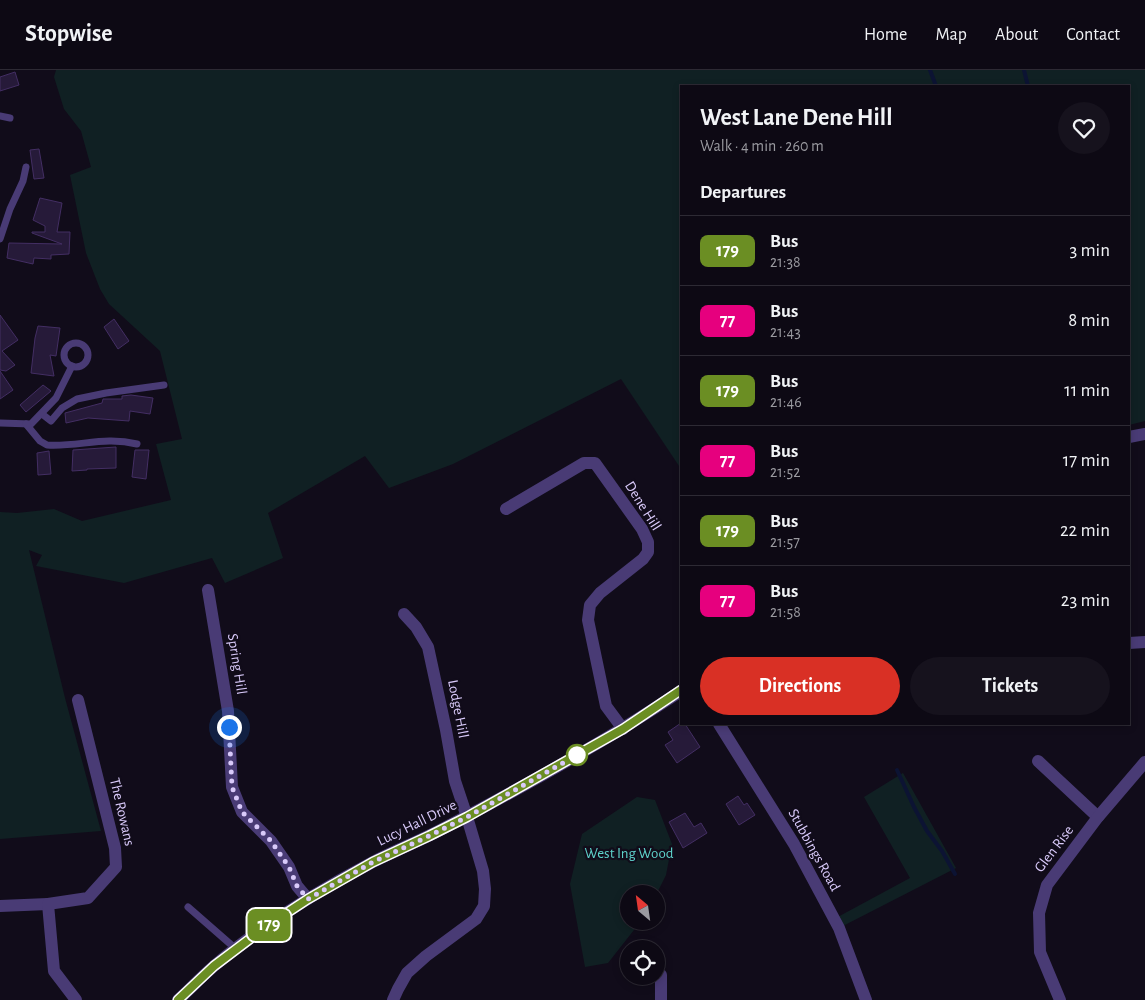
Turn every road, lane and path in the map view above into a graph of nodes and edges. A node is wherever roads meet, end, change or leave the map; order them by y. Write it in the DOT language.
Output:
graph roads {
  1 [pos="0,116"];
  2 [pos="10,118"];
  3 [pos="26,167"];
  4 [pos="0,239"];
  5 [pos="72,366"];
  6 [pos="164,385"];
  7 [pos="42,414"];
  8 [pos="0,423"];
  9 [pos="26,424"];
  10 [pos="1145,434"];
  11 [pos="1130,437"];
  12 [pos="137,444"];
  13 [pos="506,508"];
  14 [pos="208,590"];
  15 [pos="404,614"];
  16 [pos="1145,642"];
  17 [pos="1130,643"];
  18 [pos="680,691"];
  19 [pos="78,700"];
  20 [pos="720,725"];
  21 [pos="623,729"];
  22 [pos="1038,760"];
  23 [pos="1145,762"];
  24 [pos="467,817"];
  25 [pos="1098,817"];
  26 [pos="308,899"];
  27 [pos="48,904"];
  28 [pos="0,906"];
  29 [pos="188,907"];
  30 [pos="236,949"];
  31 [pos="661,985"];
  32 [pos="76,1000"];
  33 [pos="178,1000"];
  34 [pos="393,1000"];
  35 [pos="661,1000"];
  36 [pos="866,1000"];
  37 [pos="1060,1000"];
  1 -- 2 [label="lane"];
  3 -- 4 [label="lane"];
  5 -- 7 [label="lane"];
  6 -- 7 [label="lane"];
  7 -- 9 [label="lane"];
  8 -- 9 [label="lane"];
  9 -- 12 [label="lane"];
  10 -- 11 [label="street"];
  13 -- 21 [label="street, Dene Hill"];
  14 -- 26 [label="street, Spring Hill"];
  15 -- 24 [label="street, Lodge Hill"];
  16 -- 17 [label="street"];
  18 -- 21 [label="street, Lucy Hall Drive"];
  19 -- 27 [label="street, The Rowans"];
  20 -- 36 [label="street, Stubbings Road"];
  21 -- 24 [label="street, Lucy Hall Drive"];
  22 -- 25 [label="street"];
  23 -- 25 [label="street, Glen Rise"];
  24 -- 26 [label="street, Lucy Hall Drive"];
  24 -- 34 [label="street, Lodge Hill"];
  25 -- 37 [label="street, Glen Rise"];
  26 -- 30 [label="street, Lucy Hall Drive"];
  27 -- 28 [label="street, The Rowans"];
  27 -- 32 [label="street"];
  29 -- 30 [label="lane"];
  30 -- 33 [label="street, Lucy Hall Drive"];
  31 -- 35 [label="street"];
}
